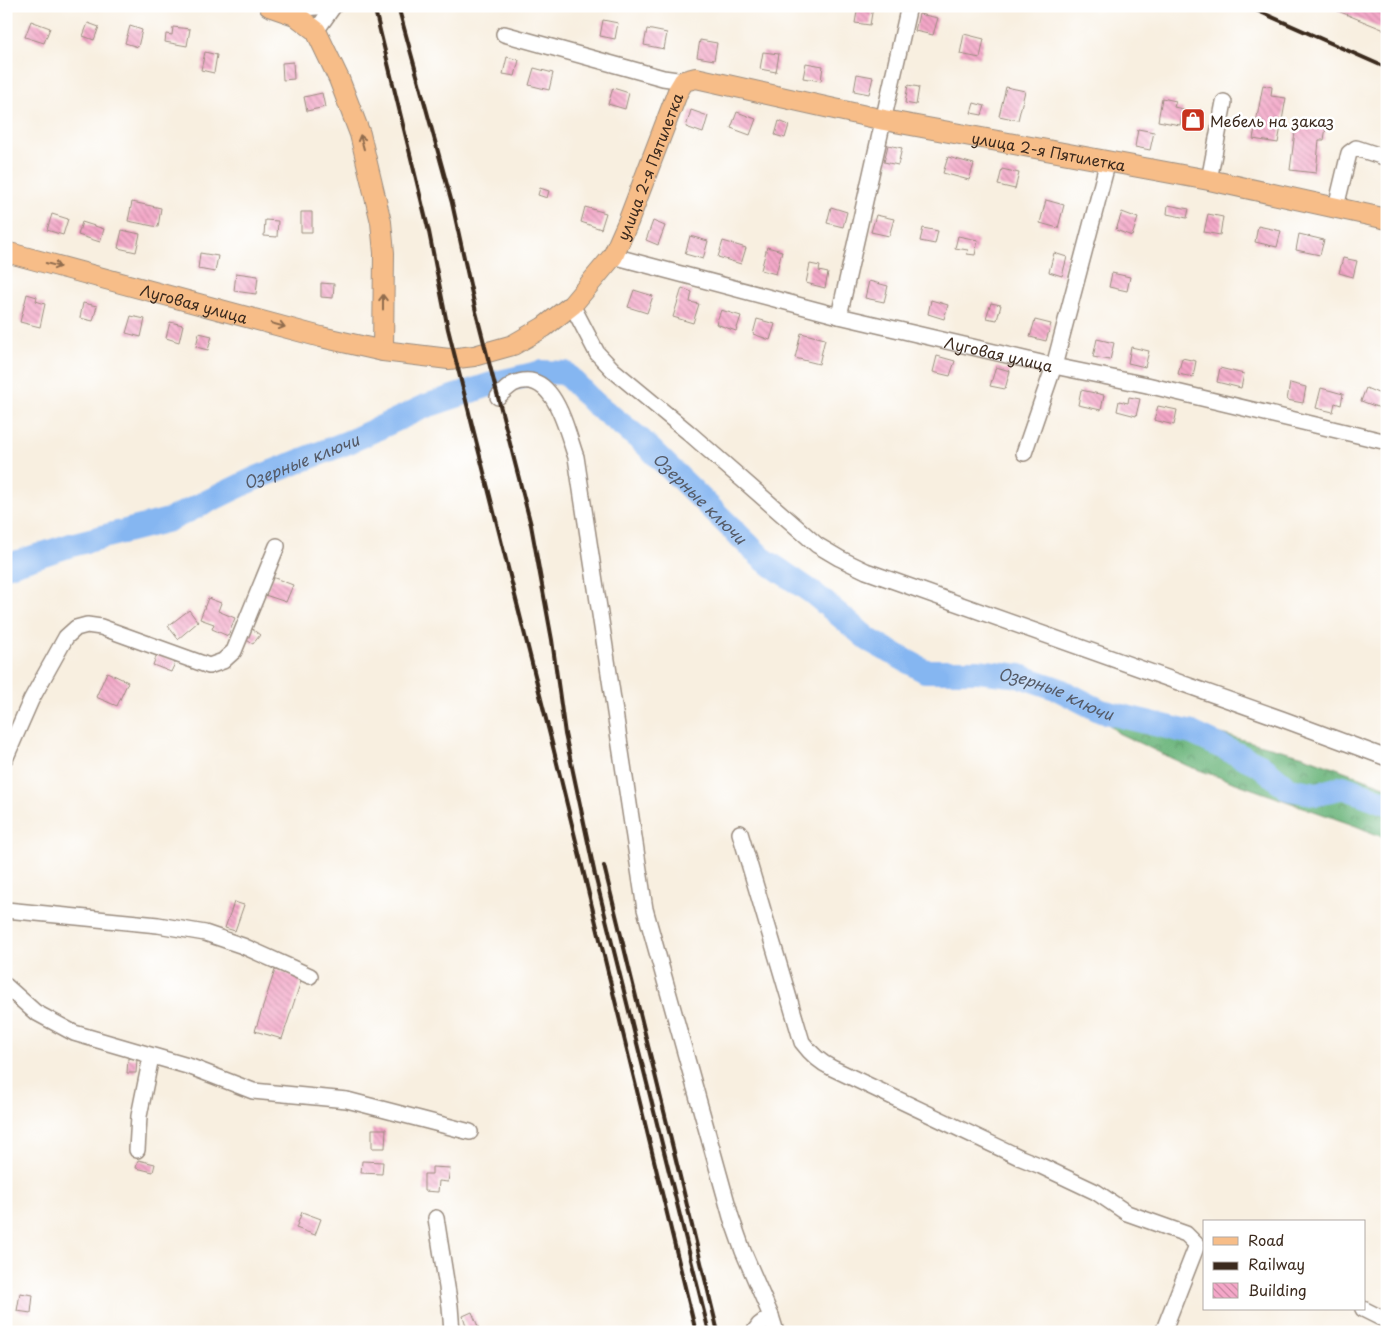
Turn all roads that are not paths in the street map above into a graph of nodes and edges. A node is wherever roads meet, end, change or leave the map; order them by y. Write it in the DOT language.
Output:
graph roads {
  1 [pos="333,6"];
  2 [pos="909,6"];
  3 [pos="274,8"];
  4 [pos="316,31"];
  5 [pos="504,34"];
  6 [pos="684,81"];
  7 [pos="1224,102"];
  8 [pos="884,120"];
  9 [pos="1387,158"];
  10 [pos="1108,161"];
  11 [pos="1209,180"];
  12 [pos="1336,207"];
  13 [pos="1387,219"];
  14 [pos="6,252"];
  15 [pos="612,256"];
  16 [pos="572,305"];
  17 [pos="839,316"];
  18 [pos="383,350"];
  19 [pos="1054,366"];
  20 [pos="498,397"];
  21 [pos="1387,442"];
  22 [pos="1024,453"];
  23 [pos="277,546"];
  24 [pos="6,757"];
  25 [pos="1387,758"];
  26 [pos="740,833"];
  27 [pos="6,910"];
  28 [pos="310,976"];
  29 [pos="6,986"];
  30 [pos="151,1056"];
  31 [pos="470,1132"];
  32 [pos="138,1150"];
  33 [pos="436,1218"];
  34 [pos="1365,1310"];
  35 [pos="771,1316"];
  36 [pos="1387,1321"];
  37 [pos="452,1332"];
  38 [pos="754,1332"];
  39 [pos="776,1332"];
  40 [pos="1163,1332"];
  1 -- 3 [label="street"];
  1 -- 4 [label="street"];
  2 -- 8 [label="street"];
  3 -- 4 [label="main road"];
  18 -- 4 [label="main road, one-way"];
  5 -- 6 [label="street"];
  6 -- 8 [label="main road, улица 2-я Пятилетка"];
  6 -- 15 [label="main road, улица 2-я Пятилетка"];
  7 -- 11 [label="street"];
  8 -- 10 [label="main road, улица 2-я Пятилетка"];
  8 -- 17 [label="street"];
  9 -- 12 [label="street"];
  10 -- 11 [label="main road, улица 2-я Пятилетка"];
  10 -- 19 [label="street"];
  11 -- 12 [label="main road, улица 2-я Пятилетка"];
  12 -- 13 [label="main road, улица 2-я Пятилетка"];
  14 -- 18 [label="main road, Луговая улица, one-way"];
  15 -- 16 [label="main road, улица 2-я Пятилетка"];
  15 -- 17 [label="street, Луговая улица"];
  16 -- 18 [label="main road, улица 2-я Пятилетка"];
  16 -- 25 [label="street"];
  17 -- 19 [label="street, Луговая улица"];
  19 -- 21 [label="street, Луговая улица"];
  19 -- 22 [label="street"];
  20 -- 35 [label="street"];
  23 -- 24 [label="street"];
  26 -- 40 [label="street"];
  27 -- 28 [label="street"];
  29 -- 30 [label="street"];
  30 -- 31 [label="street"];
  30 -- 32 [label="street"];
  33 -- 37 [label="street"];
  34 -- 36 [label="street"];
  35 -- 38 [label="street"];
  35 -- 39 [label="street"];
}
